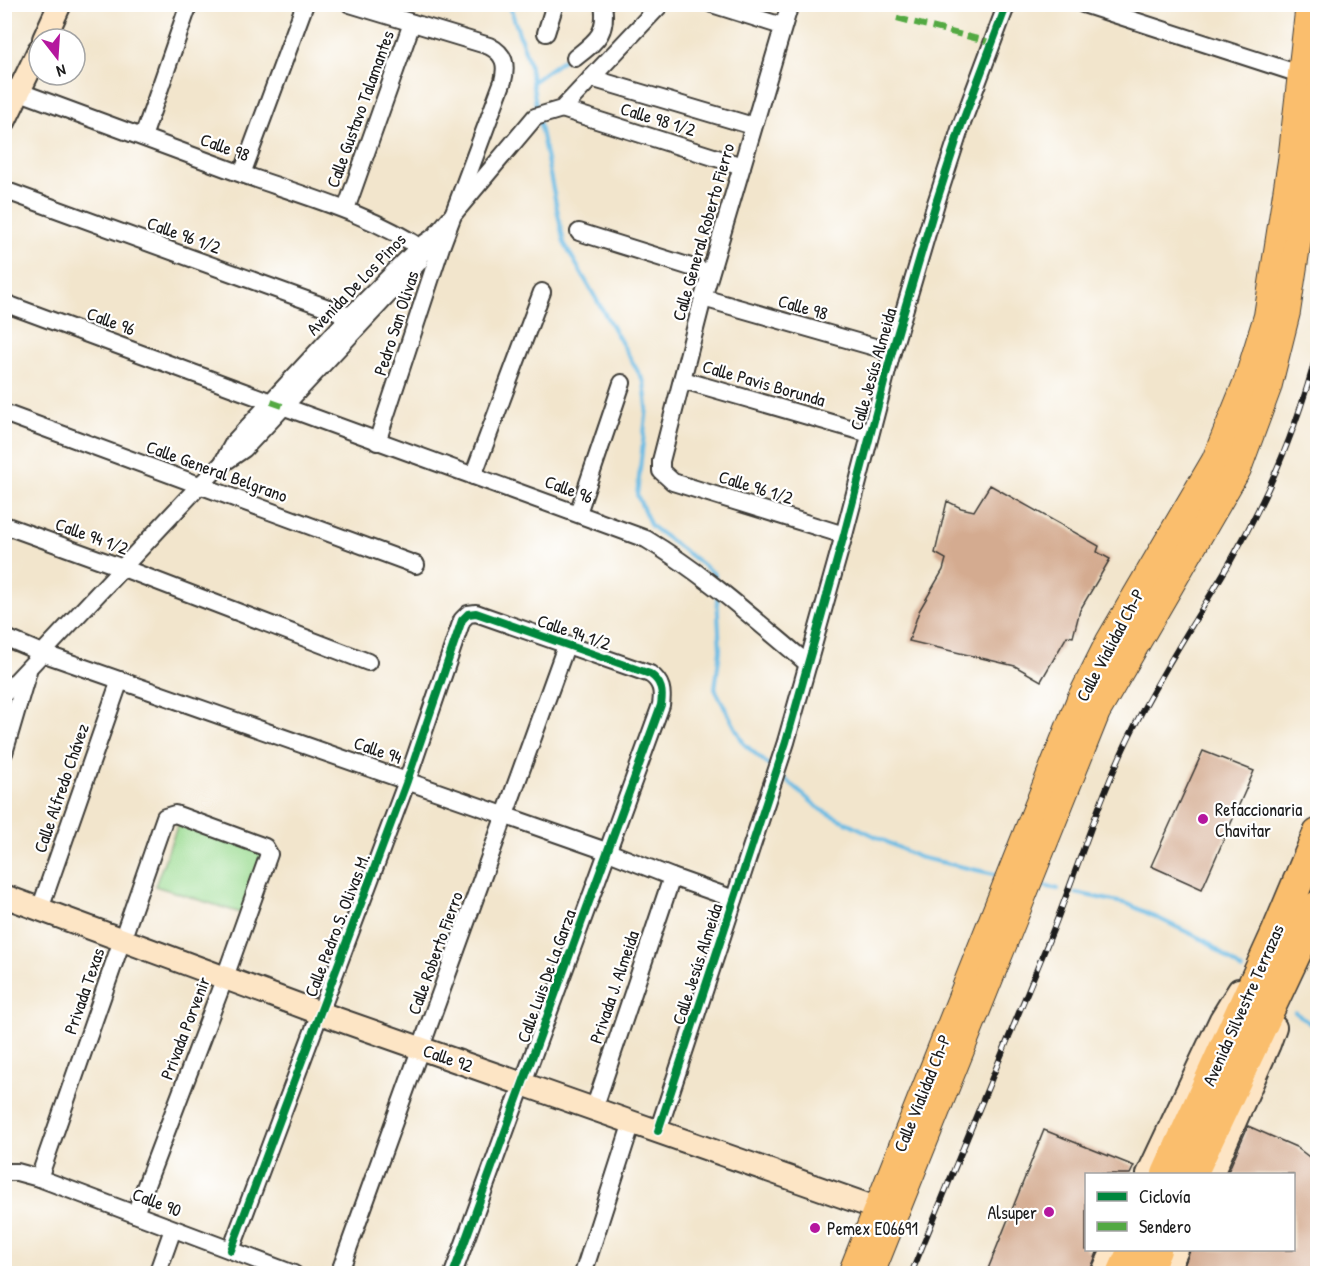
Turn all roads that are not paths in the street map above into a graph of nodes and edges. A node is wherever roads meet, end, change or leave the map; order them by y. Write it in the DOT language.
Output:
graph roads {
  1 [pos="60,4"];
  2 [pos="189,4"];
  3 [pos="304,4"];
  4 [pos="350,4"];
  5 [pos="555,4"];
  6 [pos="603,4"];
  7 [pos="661,4"];
  8 [pos="712,4"];
  9 [pos="790,4"];
  10 [pos="1083,4"];
  11 [pos="1309,4"];
  12 [pos="1007,6"];
  13 [pos="412,23"];
  14 [pos="782,26"];
  15 [pos="49,27"];
  16 [pos="546,33"];
  17 [pos="575,58"];
  18 [pos="27,67"];
  19 [pos="591,78"];
  20 [pos="1312,83"];
  21 [pos="12,89"];
  22 [pos="562,110"];
  23 [pos="4,122"];
  24 [pos="753,126"];
  25 [pos="143,137"];
  26 [pos="742,166"];
  27 [pos="242,174"];
  28 [pos="4,190"];
  29 [pos="346,209"];
  30 [pos="452,216"];
  31 [pos="579,232"];
  32 [pos="428,253"];
  33 [pos="710,273"];
  34 [pos="542,292"];
  35 [pos="703,298"];
  36 [pos="4,303"];
  37 [pos="350,316"];
  38 [pos="892,352"];
  39 [pos="683,380"];
  40 [pos="622,383"];
  41 [pos="278,404"];
  42 [pos="4,413"];
  43 [pos="870,434"];
  44 [pos="377,442"];
  45 [pos="661,471"];
  46 [pos="473,476"];
  47 [pos="199,486"];
  48 [pos="578,513"];
  49 [pos="4,525"];
  50 [pos="844,535"];
  51 [pos="416,565"];
  52 [pos="123,568"];
  53 [pos="472,612"];
  54 [pos="4,637"];
  55 [pos="566,646"];
  56 [pos="42,653"];
  57 [pos="368,662"];
  58 [pos="808,664"];
  59 [pos="29,668"];
  60 [pos="120,680"];
  61 [pos="661,687"];
  62 [pos="4,694"];
  63 [pos="4,753"];
  64 [pos="407,781"];
  65 [pos="505,815"];
  66 [pos="165,818"];
  67 [pos="1317,834"];
  68 [pos="606,851"];
  69 [pos="672,877"];
  70 [pos="4,896"];
  71 [pos="734,898"];
  72 [pos="1317,906"];
  73 [pos="40,909"];
  74 [pos="123,939"];
  75 [pos="1288,940"];
  76 [pos="225,977"];
  77 [pos="320,1013"];
  78 [pos="421,1048"];
  79 [pos="523,1084"];
  80 [pos="594,1109"];
  81 [pos="632,1122"];
  82 [pos="658,1131"];
  83 [pos="5,1172"];
  84 [pos="1148,1173"];
  85 [pos="1168,1173"];
  86 [pos="1192,1173"];
  87 [pos="1212,1173"];
  88 [pos="39,1178"];
  89 [pos="885,1211"];
  90 [pos="135,1214"];
  91 [pos="173,1229"];
  92 [pos="231,1250"];
  93 [pos="1113,1251"];
  94 [pos="1133,1251"];
  95 [pos="1156,1251"];
  96 [pos="1177,1251"];
  97 [pos="157,1274"];
  98 [pos="294,1274"];
  99 [pos="339,1274"];
  100 [pos="453,1274"];
  101 [pos="583,1274"];
  102 [pos="851,1274"];
  103 [pos="871,1274"];
  104 [pos="1102,1274"];
  105 [pos="1122,1274"];
  106 [pos="1145,1274"];
  107 [pos="1166,1274"];
  1 -- 15 [label="street"];
  2 -- 25 [label="street"];
  3 -- 27 [label="street"];
  4 -- 13 [label="street"];
  5 -- 16 [label="street"];
  6 -- 17 [label="street"];
  7 -- 19 [label="street"];
  8 -- 14 [label="street"];
  9 -- 14 [label="street, Calle General Roberto Fierro"];
  10 -- 20 [label="street"];
  11 -- 20 [label="main road, Calle Vialidad Ch-P"];
  12 -- 38 [label="street, Calle Jesús Almeida"];
  13 -- 29 [label="street, Calle Gustavo Talamantes"];
  13 -- 30 [label="street, Pedro San Olivas"];
  14 -- 24 [label="street, Calle General Roberto Fierro"];
  18 -- 21 [label="street"];
  19 -- 22 [label="street"];
  19 -- 24 [label="street, Calle 98 1/2"];
  20 -- 89 [label="main road, Calle Vialidad Ch-P"];
  21 -- 23 [label="street"];
  21 -- 25 [label="street, Calle 98"];
  22 -- 26 [label="street, Calle 98 1/2"];
  22 -- 30 [label="street"];
  24 -- 26 [label="street, Calle General Roberto Fierro"];
  25 -- 27 [label="street, Calle 98"];
  26 -- 33 [label="street, Calle General Roberto Fierro"];
  27 -- 29 [label="street, Calle 98"];
  28 -- 37 [label="street, Calle 96 1/2"];
  29 -- 32 [label="street, Calle 98"];
  30 -- 32 [label="street, Pedro San Olivas"];
  30 -- 32 [label="street, Avenida De Los Pinos"];
  31 -- 33 [label="street"];
  32 -- 37 [label="street, Avenida De Los Pinos"];
  32 -- 41 [label="street, Avenida De Los Pinos"];
  32 -- 44 [label="street, Pedro San Olivas"];
  33 -- 35 [label="street, Calle General Roberto Fierro"];
  34 -- 46 [label="street"];
  35 -- 38 [label="street, Calle 98"];
  35 -- 39 [label="street, Calle General Roberto Fierro"];
  36 -- 41 [label="street, Calle 96"];
  37 -- 41 [label="street, Avenida De Los Pinos"];
  38 -- 43 [label="street, Calle Jesús Almeida"];
  39 -- 43 [label="street, Calle Pavis Borunda"];
  39 -- 45 [label="street, Calle General Roberto Fierro"];
  40 -- 48 [label="street"];
  41 -- 44 [label="street, Calle 96"];
  41 -- 47 [label="street, Avenida De Los Pinos"];
  42 -- 47 [label="street, Calle General Belgrano"];
  43 -- 50 [label="street, Calle Jesús Almeida"];
  44 -- 46 [label="street, Calle 96"];
  45 -- 50 [label="street, Calle 96 1/2"];
  46 -- 48 [label="street, Calle 96"];
  47 -- 51 [label="street, Calle General Belgrano"];
  47 -- 52 [label="street, Avenida De Los Pinos"];
  48 -- 58 [label="street, Calle 96"];
  49 -- 52 [label="street, Calle 94 1/2"];
  50 -- 58 [label="street, Calle Jesús Almeida"];
  52 -- 56 [label="street, Avenida De Los Pinos"];
  52 -- 57 [label="street, Calle 94 1/2"];
  53 -- 55 [label="street, Calle 94 1/2"];
  53 -- 64 [label="street, Calle Pedro S. Olivas M."];
  54 -- 56 [label="street, Calle 94"];
  55 -- 61 [label="street, Calle 94 1/2"];
  55 -- 65 [label="street, Calle Roberto Fierro"];
  56 -- 59 [label="street, Avenida De Los Pinos"];
  56 -- 60 [label="street, Calle 94"];
  58 -- 71 [label="street, Calle Jesús Almeida"];
  59 -- 62 [label="street, Avenida De Los Pinos"];
  59 -- 63 [label="street"];
  60 -- 64 [label="street, Calle 94"];
  60 -- 73 [label="street, Calle Alfredo Chávez"];
  61 -- 68 [label="street, Calle Luis De La Garza"];
  64 -- 65 [label="street, Calle 94"];
  64 -- 77 [label="street, Calle Pedro S. Olivas M."];
  65 -- 68 [label="street, Calle 94"];
  65 -- 78 [label="street, Calle Roberto Fierro"];
  66 -- 74 [label="street, Privada Texas"];
  66 -- 76 [label="street, Privada Porvenir"];
  67 -- 75 [label="highway, Avenida Silvestre Terrazas"];
  68 -- 69 [label="street, Calle 94"];
  68 -- 79 [label="street, Calle Luis De La Garza"];
  69 -- 71 [label="street, Calle 94"];
  69 -- 80 [label="street, Privada J. Almeida"];
  70 -- 73 [label="street, Calle 92"];
  71 -- 82 [label="street, Calle Jesús Almeida"];
  72 -- 75 [label="highway, Avenida Silvestre Terrazas"];
  73 -- 74 [label="street, Calle 92"];
  74 -- 76 [label="street, Calle 92"];
  74 -- 88 [label="street, Privada Texas"];
  75 -- 84 [label="street"];
  75 -- 85 [label="highway, Avenida Silvestre Terrazas"];
  75 -- 86 [label="highway, Avenida Silvestre Terrazas"];
  75 -- 87 [label="street"];
  76 -- 77 [label="street, Calle 92"];
  76 -- 90 [label="street, Privada Porvenir"];
  77 -- 78 [label="street, Calle 92"];
  77 -- 92 [label="street, Calle Pedro S. Olivas M."];
  78 -- 79 [label="street, Calle 92"];
  78 -- 99 [label="street, Calle Roberto Fierro"];
  79 -- 80 [label="street, Calle 92"];
  79 -- 100 [label="street, Calle Luis De La Garza"];
  80 -- 81 [label="street, Calle 92"];
  81 -- 82 [label="street, Calle 92"];
  81 -- 101 [label="street"];
  82 -- 89 [label="street, Calle 92"];
  83 -- 88 [label="street, Calle 90"];
  88 -- 90 [label="street, Calle 90"];
  89 -- 102 [label="main road, Calle Vialidad Ch-P"];
  89 -- 103 [label="main road, Calle Vialidad Ch-P"];
  90 -- 91 [label="street, Calle 90"];
  91 -- 92 [label="street, Calle 90"];
  91 -- 97 [label="street"];
  92 -- 98 [label="street, Calle 90"];
  93 -- 104 [label="street"];
  94 -- 105 [label="highway"];
  95 -- 106 [label="highway"];
  96 -- 107 [label="street"];
}
